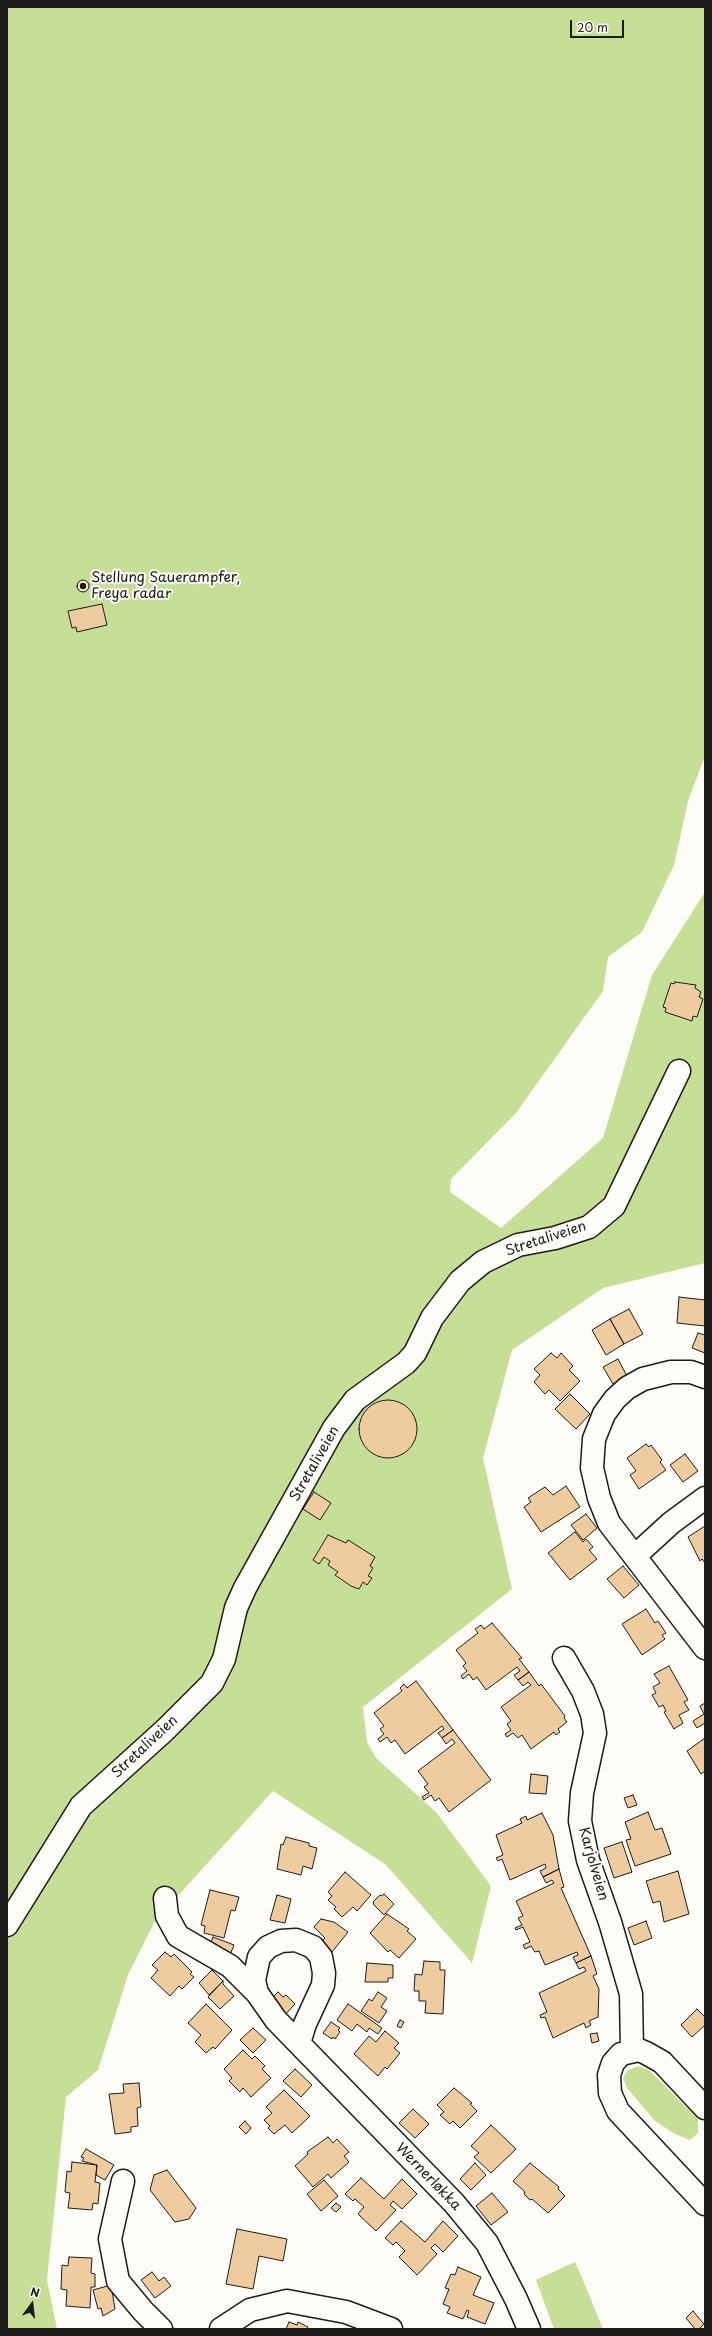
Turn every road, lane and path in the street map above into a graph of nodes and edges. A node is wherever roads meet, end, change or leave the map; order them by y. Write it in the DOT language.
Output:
graph roads {
  1 [pos="679,1071"];
  2 [pos="705,1377"];
  3 [pos="705,1498"];
  4 [pos="635,1556"];
  5 [pos="705,1648"];
  6 [pos="564,1658"];
  7 [pos="164,1898"];
  8 [pos="7,1925"];
  9 [pos="257,1993"];
  10 [pos="299,2044"];
  11 [pos="632,2051"];
  12 [pos="705,2108"];
  13 [pos="123,2181"];
  14 [pos="705,2204"];
  15 [pos="161,2329"];
  16 [pos="221,2329"];
  17 [pos="391,2329"];
  18 [pos="529,2329"];
  1 -- 8 [label="street, Stretaliveien"];
  2 -- 4 [label="street"];
  3 -- 4 [label="street"];
  4 -- 5 [label="street"];
  6 -- 11 [label="street, Karjolveien"];
  7 -- 9 [label="street"];
  9 -- 10 [label="street, Wernerløkka"];
  9 -- 10 [label="street, Wernerløkka"];
  10 -- 18 [label="street, Wernerløkka"];
  11 -- 12 [label="street"];
  11 -- 14 [label="street"];
  13 -- 15 [label="street"];
  16 -- 17 [label="street"];
}
